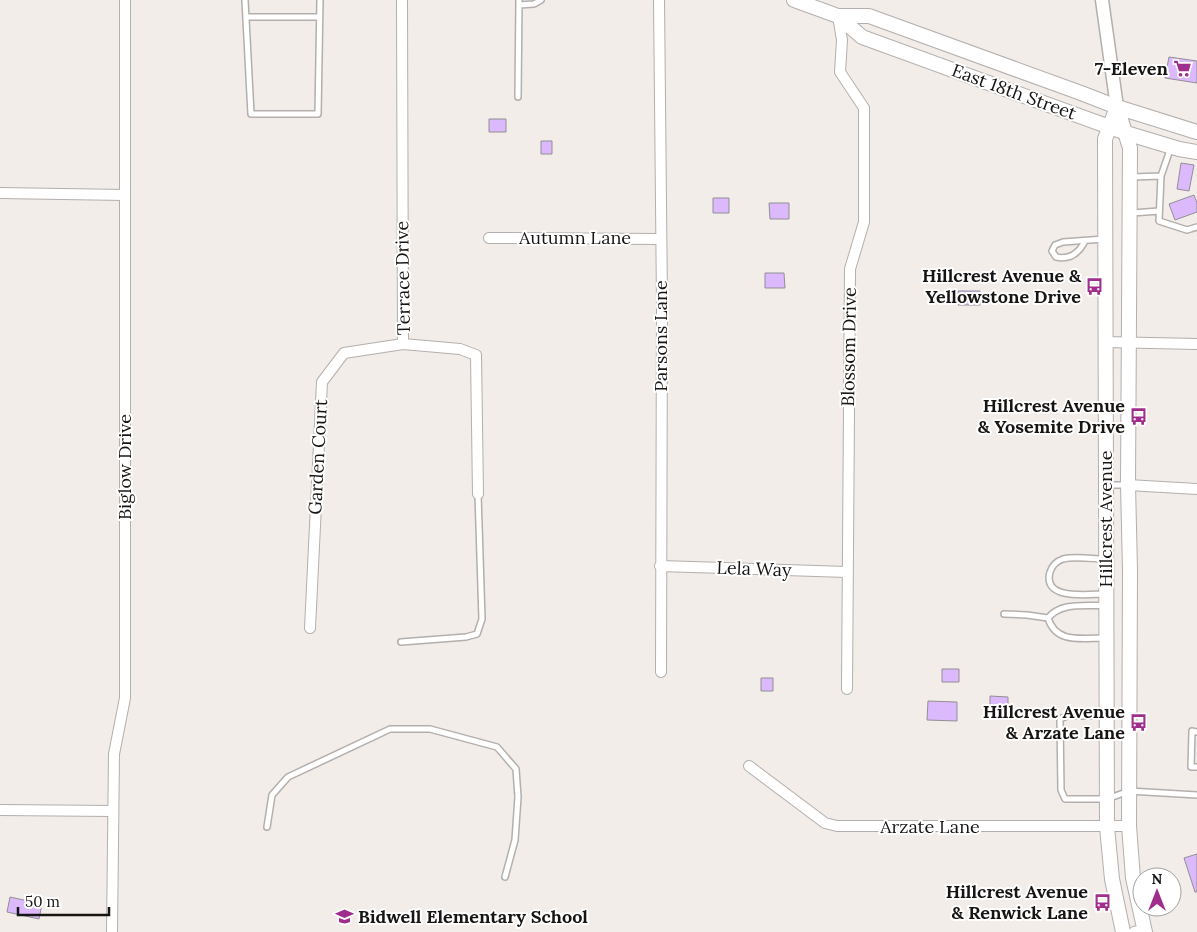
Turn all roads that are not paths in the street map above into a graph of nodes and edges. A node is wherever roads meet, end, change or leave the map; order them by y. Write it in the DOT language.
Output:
graph roads {
  1 [pos="125,0"];
  2 [pos="245,0"];
  3 [pos="320,0"];
  4 [pos="402,0"];
  5 [pos="541,0"];
  6 [pos="660,0"];
  7 [pos="794,0"];
  8 [pos="1102,0"];
  9 [pos="519,2"];
  10 [pos="838,16"];
  11 [pos="246,17"];
  12 [pos="319,17"];
  13 [pos="518,97"];
  14 [pos="1117,107"];
  15 [pos="1109,127"];
  16 [pos="1197,132"];
  17 [pos="1126,133"];
  18 [pos="1171,147"];
  19 [pos="1197,152"];
  20 [pos="1161,176"];
  21 [pos="1129,177"];
  22 [pos="0,193"];
  23 [pos="125,195"];
  24 [pos="1159,211"];
  25 [pos="1129,214"];
  26 [pos="1197,227"];
  27 [pos="489,238"];
  28 [pos="660,239"];
  29 [pos="1105,239"];
  30 [pos="1085,241"];
  31 [pos="1105,342"];
  32 [pos="1129,342"];
  33 [pos="403,344"];
  34 [pos="1197,344"];
  35 [pos="1106,485"];
  36 [pos="1128,485"];
  37 [pos="1197,489"];
  38 [pos="478,494"];
  39 [pos="1106,559"];
  40 [pos="660,566"];
  41 [pos="847,572"];
  42 [pos="1106,599"];
  43 [pos="1004,614"];
  44 [pos="1048,618"];
  45 [pos="310,628"];
  46 [pos="1106,638"];
  47 [pos="401,642"];
  48 [pos="661,672"];
  49 [pos="847,689"];
  50 [pos="1107,716"];
  51 [pos="1197,732"];
  52 [pos="749,766"];
  53 [pos="1197,767"];
  54 [pos="1129,791"];
  55 [pos="1197,795"];
  56 [pos="1107,799"];
  57 [pos="0,810"];
  58 [pos="112,811"];
  59 [pos="1129,826"];
  60 [pos="267,827"];
  61 [pos="1107,827"];
  62 [pos="505,877"];
  63 [pos="1141,931"];
  64 [pos="112,932"];
  65 [pos="1123,932"];
  1 -- 23 [label="street, Biglow Drive"];
  2 -- 11 [label="lane"];
  3 -- 12 [label="lane"];
  4 -- 33 [label="street, Terrace Drive"];
  5 -- 9 [label="lane"];
  6 -- 28 [label="street, Parsons Lane"];
  7 -- 10 [label="main road, East 18th Street"];
  8 -- 14 [label="street, Hillcrest Avenue"];
  9 -- 13 [label="lane"];
  10 -- 14 [label="main road, East 18th Street"];
  10 -- 15 [label="main road, East 18th Street"];
  10 -- 41 [label="street, Blossom Drive"];
  11 -- 12 [label="lane"];
  11 -- 12 [label="lane"];
  14 -- 15 [label="main road, Hillcrest Avenue"];
  14 -- 16 [label="main road, East 18th Street"];
  14 -- 17 [label="main road, Hillcrest Avenue"];
  15 -- 17 [label="main road, East 18th Street"];
  15 -- 29 [label="main road, Hillcrest Avenue"];
  17 -- 18 [label="main road, East 18th Street"];
  17 -- 21 [label="main road, Hillcrest Avenue"];
  18 -- 19 [label="main road, East 18th Street"];
  18 -- 20 [label="lane"];
  20 -- 21 [label="lane"];
  20 -- 24 [label="lane"];
  21 -- 25 [label="main road, Hillcrest Avenue"];
  22 -- 23 [label="street"];
  23 -- 58 [label="street, Biglow Drive"];
  24 -- 25 [label="lane"];
  24 -- 26 [label="lane"];
  25 -- 32 [label="main road, Hillcrest Avenue"];
  27 -- 28 [label="street, Autumn Lane"];
  28 -- 40 [label="street, Parsons Lane"];
  29 -- 30 [label="lane"];
  29 -- 31 [label="main road, Hillcrest Avenue"];
  30 -- 30 [label="lane"];
  31 -- 32 [label="street"];
  31 -- 35 [label="main road, Hillcrest Avenue"];
  32 -- 34 [label="street"];
  32 -- 36 [label="main road, Hillcrest Avenue"];
  33 -- 38 [label="street, Terrace Drive"];
  33 -- 45 [label="street, Garden Court"];
  35 -- 36 [label="lane"];
  35 -- 39 [label="main road, Hillcrest Avenue"];
  36 -- 37 [label="street"];
  36 -- 54 [label="main road, Hillcrest Avenue"];
  38 -- 47 [label="lane"];
  39 -- 42 [label="main road, Hillcrest Avenue"];
  39 -- 42 [label="lane"];
  40 -- 41 [label="street, Lela Way"];
  40 -- 48 [label="street, Parsons Lane"];
  41 -- 49 [label="street, Blossom Drive"];
  42 -- 44 [label="lane"];
  42 -- 46 [label="main road, Hillcrest Avenue"];
  43 -- 44 [label="lane"];
  44 -- 46 [label="lane"];
  46 -- 50 [label="main road, Hillcrest Avenue"];
  50 -- 56 [label="main road, Hillcrest Avenue"];
  50 -- 56 [label="lane"];
  51 -- 53 [label="lane"];
  52 -- 61 [label="street, Arzate Lane"];
  54 -- 55 [label="lane"];
  54 -- 56 [label="lane"];
  54 -- 59 [label="main road, Hillcrest Avenue"];
  56 -- 61 [label="main road, Hillcrest Avenue"];
  57 -- 58 [label="street"];
  58 -- 64 [label="street, Biglow Drive"];
  59 -- 61 [label="street, Arzate Lane"];
  59 -- 63 [label="main road, Hillcrest Avenue"];
  60 -- 62 [label="lane"];
  61 -- 65 [label="main road, Hillcrest Avenue"];
}
